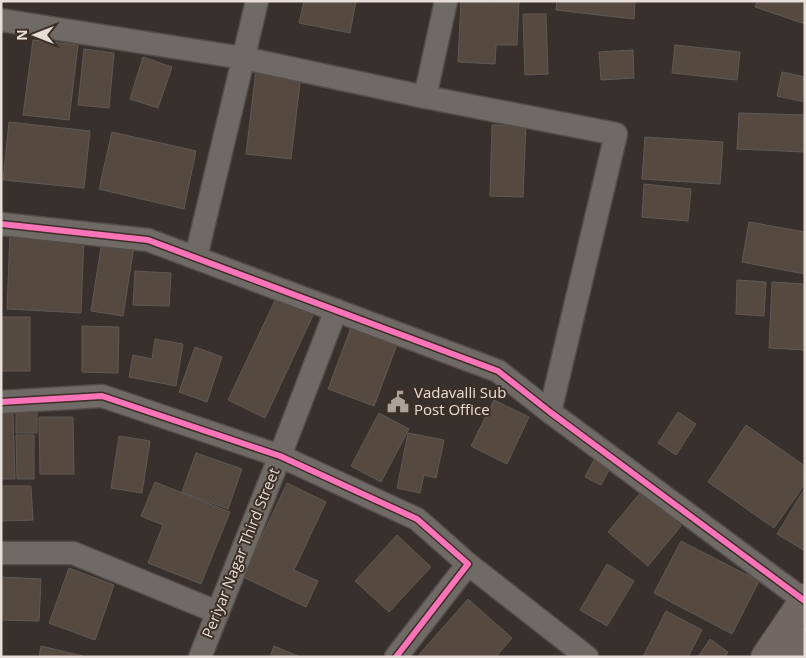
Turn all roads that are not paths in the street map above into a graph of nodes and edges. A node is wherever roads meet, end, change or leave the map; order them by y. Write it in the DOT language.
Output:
graph roads {
  1 [pos="257,1"];
  2 [pos="446,1"];
  3 [pos="1,20"];
  4 [pos="243,58"];
  5 [pos="425,96"];
  6 [pos="1,224"];
  7 [pos="196,257"];
  8 [pos="336,310"];
  9 [pos="1,402"];
  10 [pos="550,412"];
  11 [pos="280,456"];
  12 [pos="1,553"];
  13 [pos="468,564"];
  14 [pos="804,599"];
  15 [pos="217,612"];
  16 [pos="805,641"];
  17 [pos="200,657"];
  18 [pos="396,657"];
  19 [pos="587,657"];
  20 [pos="765,657"];
  21 [pos="793,657"];
  1 -- 4 [label="street"];
  2 -- 5 [label="street"];
  3 -- 4 [label="street"];
  4 -- 5 [label="street"];
  4 -- 7 [label="street"];
  5 -- 10 [label="street"];
  6 -- 7 [label="street"];
  7 -- 8 [label="street"];
  8 -- 10 [label="street"];
  8 -- 11 [label="street, Periyar Nagar Third Street"];
  9 -- 11 [label="street"];
  10 -- 14 [label="street"];
  11 -- 13 [label="street"];
  11 -- 15 [label="street, Periyar Nagar Third Street"];
  12 -- 15 [label="street"];
  13 -- 18 [label="street"];
  13 -- 19 [label="street"];
  14 -- 20 [label="main road"];
  15 -- 17 [label="street, Periyar Nagar Third Street"];
  16 -- 21 [label="main road"];
}
